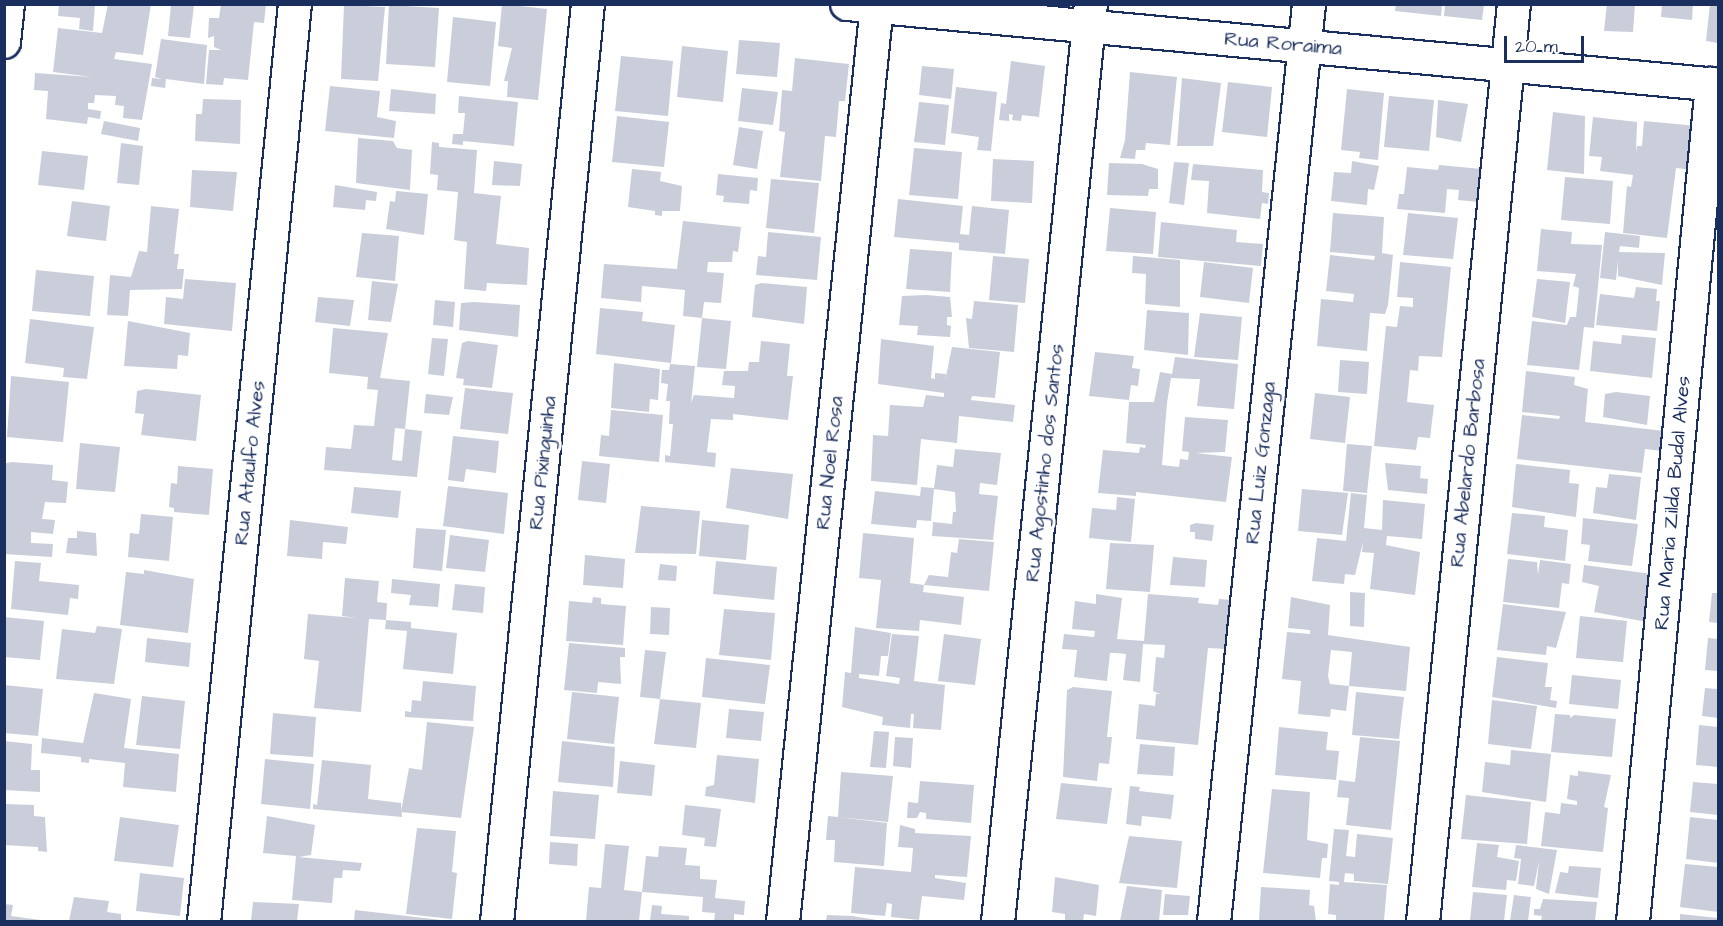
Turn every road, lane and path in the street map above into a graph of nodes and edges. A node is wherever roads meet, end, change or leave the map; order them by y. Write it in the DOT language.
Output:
graph roads {
  1 [pos="8,4"];
  2 [pos="296,4"];
  3 [pos="588,4"];
  4 [pos="1309,4"];
  5 [pos="1514,4"];
  6 [pos="867,5"];
  7 [pos="1090,16"];
  8 [pos="4,42"];
  9 [pos="1304,46"];
  10 [pos="1507,65"];
  11 [pos="1715,84"];
  12 [pos="204,921"];
  13 [pos="497,921"];
  14 [pos="783,921"];
  15 [pos="998,921"];
  16 [pos="1214,921"];
  17 [pos="1423,921"];
  18 [pos="1633,921"];
  1 -- 8 [label="street"];
  2 -- 12 [label="street, Rua Ataulfo Alves"];
  3 -- 13 [label="street, Rua Pixinguinha"];
  4 -- 9 [label="street, Rua Luiz Gonzaga"];
  5 -- 10 [label="street, Rua Abelardo Barbosa"];
  6 -- 7 [label="street, Rua Roraima"];
  6 -- 14 [label="street, Rua Noel Rosa"];
  7 -- 9 [label="street, Rua Roraima"];
  7 -- 15 [label="street, Rua Agostinho dos Santos"];
  9 -- 10 [label="street, Rua Roraima"];
  9 -- 16 [label="street, Rua Luiz Gonzaga"];
  10 -- 11 [label="street, Rua Roraima"];
  10 -- 17 [label="street, Rua Abelardo Barbosa"];
  11 -- 18 [label="street, Rua Maria Zilda Budal Alves"];
}
